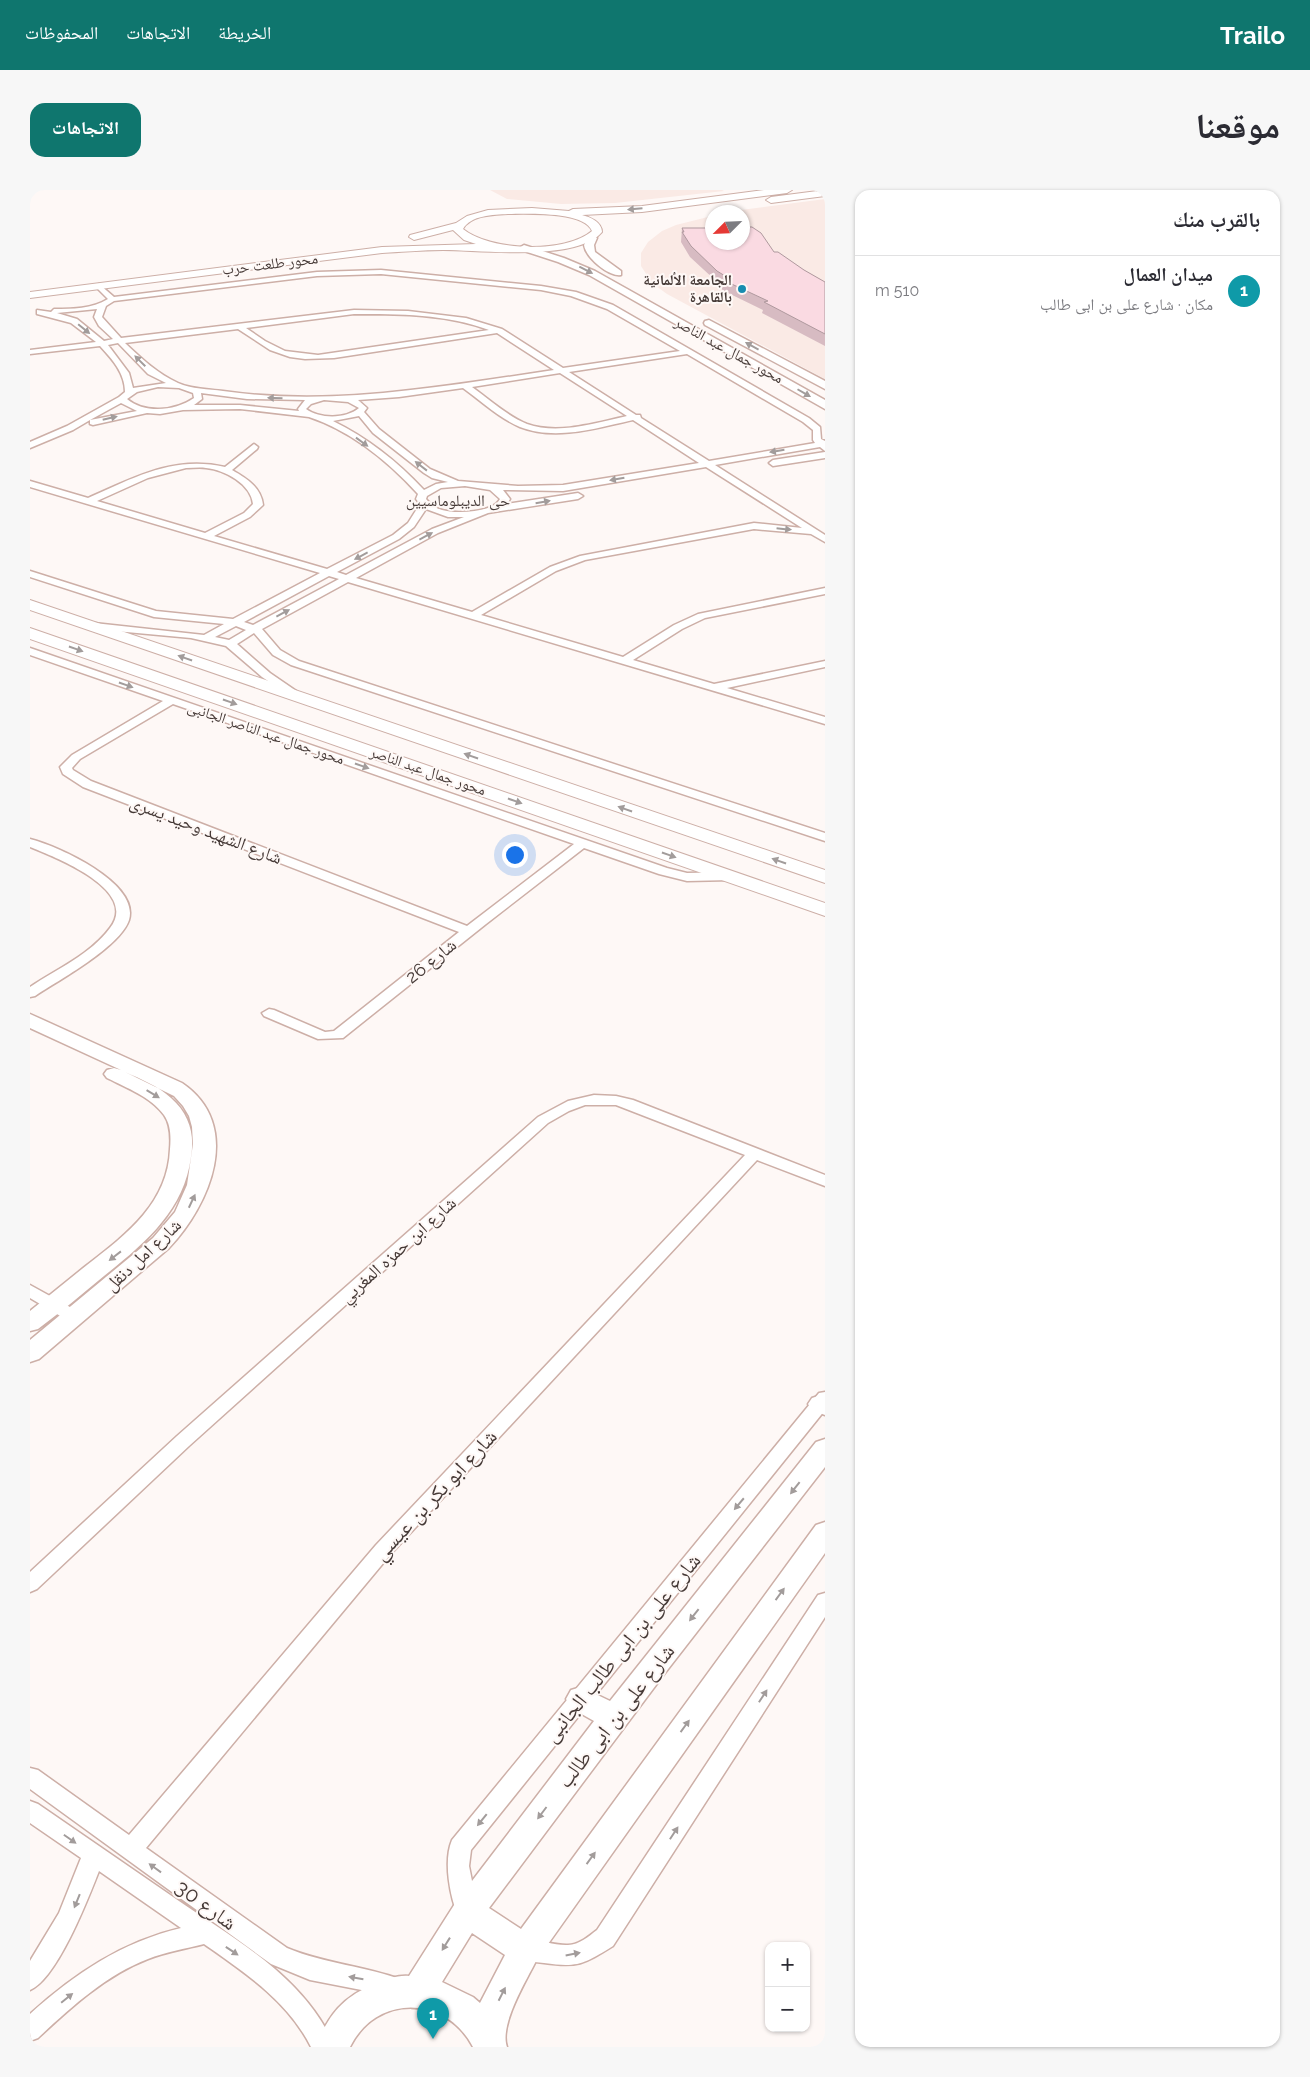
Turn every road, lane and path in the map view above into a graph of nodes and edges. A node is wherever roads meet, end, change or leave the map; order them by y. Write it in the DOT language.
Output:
graph roads {
  1 [pos="787,190"];
  2 [pos="825,193"];
  3 [pos="611,211"];
  4 [pos="547,212"];
  5 [pos="460,224"];
  6 [pos="598,233"];
  7 [pos="424,235"];
  8 [pos="426,247"];
  9 [pos="511,248"];
  10 [pos="524,248"];
  11 [pos="595,258"];
  12 [pos="567,262"];
  13 [pos="624,276"];
  14 [pos="130,282"];
  15 [pos="99,286"];
  16 [pos="30,287"];
  17 [pos="30,295"];
  18 [pos="116,299"];
  19 [pos="103,304"];
  20 [pos="31,311"];
  21 [pos="40,312"];
  22 [pos="701,318"];
  23 [pos="238,326"];
  24 [pos="499,331"];
  25 [pos="119,341"];
  26 [pos="100,343"];
  27 [pos="30,352"];
  28 [pos="688,352"];
  29 [pos="564,371"];
  30 [pos="182,386"];
  31 [pos="466,386"];
  32 [pos="825,386"];
  33 [pos="193,389"];
  34 [pos="129,392"];
  35 [pos="399,395"];
  36 [pos="324,398"];
  37 [pos="340,398"];
  38 [pos="122,399"];
  39 [pos="825,405"];
  40 [pos="180,408"];
  41 [pos="151,410"];
  42 [pos="361,412"];
  43 [pos="308,415"];
  44 [pos="320,418"];
  45 [pos="637,418"];
  46 [pos="70,428"];
  47 [pos="30,445"];
  48 [pos="823,445"];
  49 [pos="254,447"];
  50 [pos="825,454"];
  51 [pos="707,463"];
  52 [pos="226,470"];
  53 [pos="720,471"];
  54 [pos="465,483"];
  55 [pos="30,484"];
  56 [pos="486,486"];
  57 [pos="423,499"];
  58 [pos="90,502"];
  59 [pos="495,509"];
  60 [pos="484,513"];
  61 [pos="770,513"];
  62 [pos="754,526"];
  63 [pos="814,533"];
  64 [pos="206,536"];
  65 [pos="825,539"];
  66 [pos="329,573"];
  67 [pos="30,574"];
  68 [pos="347,579"];
  69 [pos="825,591"];
  70 [pos="30,605"];
  71 [pos="472,616"];
  72 [pos="236,622"];
  73 [pos="92,626"];
  74 [pos="254,629"];
  75 [pos="30,633"];
  76 [pos="207,638"];
  77 [pos="230,644"];
  78 [pos="30,652"];
  79 [pos="624,661"];
  80 [pos="825,664"];
  81 [pos="715,687"];
  82 [pos="300,698"];
  83 [pos="171,701"];
  84 [pos="825,721"];
  85 [pos="825,824"];
  86 [pos="812,833"];
  87 [pos="825,837"];
  88 [pos="30,843"];
  89 [pos="583,843"];
  90 [pos="731,876"];
  91 [pos="825,877"];
  92 [pos="825,910"];
  93 [pos="469,931"];
  94 [pos="30,993"];
  95 [pos="269,1013"];
  96 [pos="30,1020"];
  97 [pos="30,1035"];
  98 [pos="755,1153"];
  99 [pos="825,1181"];
  100 [pos="30,1291"];
  101 [pos="54,1304"];
  102 [pos="73,1316"];
  103 [pos="30,1323"];
  104 [pos="30,1353"];
  105 [pos="824,1403"];
  106 [pos="825,1449"];
  107 [pos="825,1532"];
  108 [pos="30,1584"];
  109 [pos="825,1601"];
  110 [pos="581,1699"];
  111 [pos="614,1718"];
  112 [pos="30,1777"];
  113 [pos="30,1811"];
  114 [pos="130,1850"];
  115 [pos="93,1855"];
  116 [pos="467,1912"];
  117 [pos="205,1932"];
  118 [pos="525,1950"];
  119 [pos="30,1979"];
  120 [pos="411,1991"];
  121 [pos="30,2030"];
  122 [pos="489,2044"];
  123 [pos="323,2047"];
  124 [pos="332,2047"];
  1 -- 3 [label="main road, one-way"];
  2 -- 3 [label="main road"];
  3 -- 4 [label="main road"];
  4 -- 5 [label="main road, محور طلعت حرب"];
  4 -- 6 [label="main road"];
  5 -- 7 [label="main road, محور طلعت حرب"];
  5 -- 9 [label="main road"];
  6 -- 10 [label="main road"];
  6 -- 11 [label="main road"];
  7 -- 8 [label="main road"];
  7 -- 16 [label="main road, محور طلعت حرب"];
  8 -- 9 [label="main road, محور طلعت حرب"];
  8 -- 14 [label="main road, محور طلعت حرب"];
  9 -- 10 [label="main road"];
  10 -- 12 [label="main road, محور جمال عبد الناصر"];
  11 -- 12 [label="main road"];
  11 -- 13 [label="main road"];
  12 -- 39 [label="main road, محور جمال عبد الناصر, one-way"];
  14 -- 15 [label="main road, محور طلعت حرب"];
  14 -- 18 [label="street"];
  15 -- 17 [label="main road, محور طلعت حرب"];
  15 -- 18 [label="street"];
  18 -- 19 [label="street"];
  18 -- 28 [label="street"];
  19 -- 21 [label="street"];
  19 -- 25 [label="street"];
  20 -- 21 [label="street"];
  21 -- 26 [label="street, one-way"];
  32 -- 22 [label="main road, محور جمال عبد الناصر, one-way"];
  23 -- 24 [label="street"];
  23 -- 24 [label="street"];
  23 -- 25 [label="street"];
  24 -- 29 [label="street"];
  25 -- 26 [label="street"];
  30 -- 25 [label="street, one-way"];
  26 -- 27 [label="street"];
  26 -- 34 [label="street"];
  28 -- 29 [label="street"];
  28 -- 48 [label="street"];
  29 -- 31 [label="street"];
  29 -- 45 [label="street"];
  30 -- 33 [label="street"];
  30 -- 34 [label="street"];
  31 -- 35 [label="street"];
  31 -- 45 [label="street"];
  36 -- 33 [label="street, one-way"];
  33 -- 40 [label="street"];
  34 -- 38 [label="street"];
  35 -- 37 [label="street"];
  35 -- 42 [label="street"];
  36 -- 37 [label="street"];
  36 -- 43 [label="street"];
  37 -- 42 [label="street"];
  38 -- 41 [label="street"];
  38 -- 46 [label="street"];
  40 -- 41 [label="street"];
  40 -- 43 [label="street"];
  46 -- 41 [label="street, one-way"];
  42 -- 44 [label="street"];
  54 -- 42 [label="street, one-way"];
  43 -- 44 [label="street"];
  44 -- 57 [label="street, one-way"];
  45 -- 51 [label="street"];
  46 -- 47 [label="street"];
  48 -- 51 [label="street, one-way"];
  49 -- 52 [label="street"];
  50 -- 53 [label="street"];
  51 -- 53 [label="street"];
  51 -- 56 [label="street, one-way"];
  52 -- 58 [label="street"];
  52 -- 64 [label="street"];
  59 -- 53 [label="street, one-way"];
  53 -- 61 [label="street"];
  54 -- 56 [label="street"];
  54 -- 57 [label="street"];
  55 -- 58 [label="street"];
  56 -- 59 [label="street"];
  57 -- 60 [label="street"];
  57 -- 66 [label="street, one-way"];
  58 -- 64 [label="street"];
  59 -- 60 [label="street"];
  68 -- 60 [label="street, one-way"];
  61 -- 62 [label="street"];
  61 -- 63 [label="street"];
  62 -- 63 [label="street, one-way"];
  62 -- 71 [label="street"];
  63 -- 65 [label="street"];
  64 -- 66 [label="street"];
  66 -- 68 [label="street"];
  66 -- 72 [label="street"];
  67 -- 72 [label="street"];
  68 -- 71 [label="street"];
  74 -- 68 [label="street, one-way"];
  69 -- 79 [label="street"];
  70 -- 73 [label="main road, محور جمال عبد الناصر"];
  71 -- 79 [label="street"];
  72 -- 74 [label="street"];
  72 -- 76 [label="street"];
  73 -- 76 [label="street"];
  82 -- 73 [label="main road, محور جمال عبد الناصر, one-way"];
  74 -- 77 [label="street"];
  74 -- 86 [label="street"];
  75 -- 90 [label="main road, محور جمال عبد الناصر, one-way"];
  76 -- 77 [label="street"];
  77 -- 82 [label="street"];
  78 -- 83 [label="street, محور جمال عبد الناصر الجانبى, one-way"];
  79 -- 81 [label="street"];
  80 -- 81 [label="street"];
  81 -- 84 [label="street"];
  91 -- 82 [label="main road, محور جمال عبد الناصر, one-way"];
  83 -- 89 [label="street, محور جمال عبد الناصر الجانبى, one-way"];
  83 -- 93 [label="street, شارع الشهيد وحيد يسرى"];
  85 -- 86 [label="street"];
  86 -- 87 [label="street"];
  88 -- 94 [label="street"];
  89 -- 90 [label="street, محور جمال عبد الناصر الجانبى"];
  89 -- 93 [label="street, شارع 26"];
  90 -- 92 [label="main road, محور جمال عبد الناصر"];
  93 -- 95 [label="street, شارع 26"];
  102 -- 96 [label="main road, شارع امل دنقل, one-way"];
  97 -- 101 [label="main road, شارع امل دنقل, one-way"];
  98 -- 99 [label="street, شارع ابن حمزه المغربي"];
  98 -- 108 [label="street, شارع ابن حمزه المغربي"];
  98 -- 114 [label="street, شارع ابو بكر بن عيسي"];
  100 -- 101 [label="street"];
  101 -- 102 [label="street"];
  101 -- 103 [label="main road, شارع امل دنقل"];
  102 -- 104 [label="main road, شارع امل دنقل"];
  105 -- 110 [label="street, شارع على بن ابى طالب الجانبى, one-way"];
  106 -- 111 [label="main road, شارع على بن ابى طالب, one-way"];
  118 -- 107 [label="main road, one-way"];
  118 -- 109 [label="street, one-way"];
  110 -- 111 [label="main road"];
  110 -- 116 [label="street, شارع على بن ابى طالب الجانبى, one-way"];
  111 -- 116 [label="main road, شارع على بن ابى طالب, one-way"];
  112 -- 114 [label="street, شارع 30"];
  113 -- 115 [label="street, شارع 30, one-way"];
  120 -- 114 [label="street, شارع 30, one-way"];
  115 -- 117 [label="street, شارع 30"];
  115 -- 119 [label="street, one-way"];
  116 -- 118 [label="main road"];
  116 -- 120 [label="main road, شارع على بن ابى طالب, one-way"];
  121 -- 117 [label="street, one-way"];
  117 -- 123 [label="street, شارع 30, one-way"];
  122 -- 118 [label="main road, one-way"];
  120 -- 122 [label="main road"];
  120 -- 124 [label="main road"];
}
